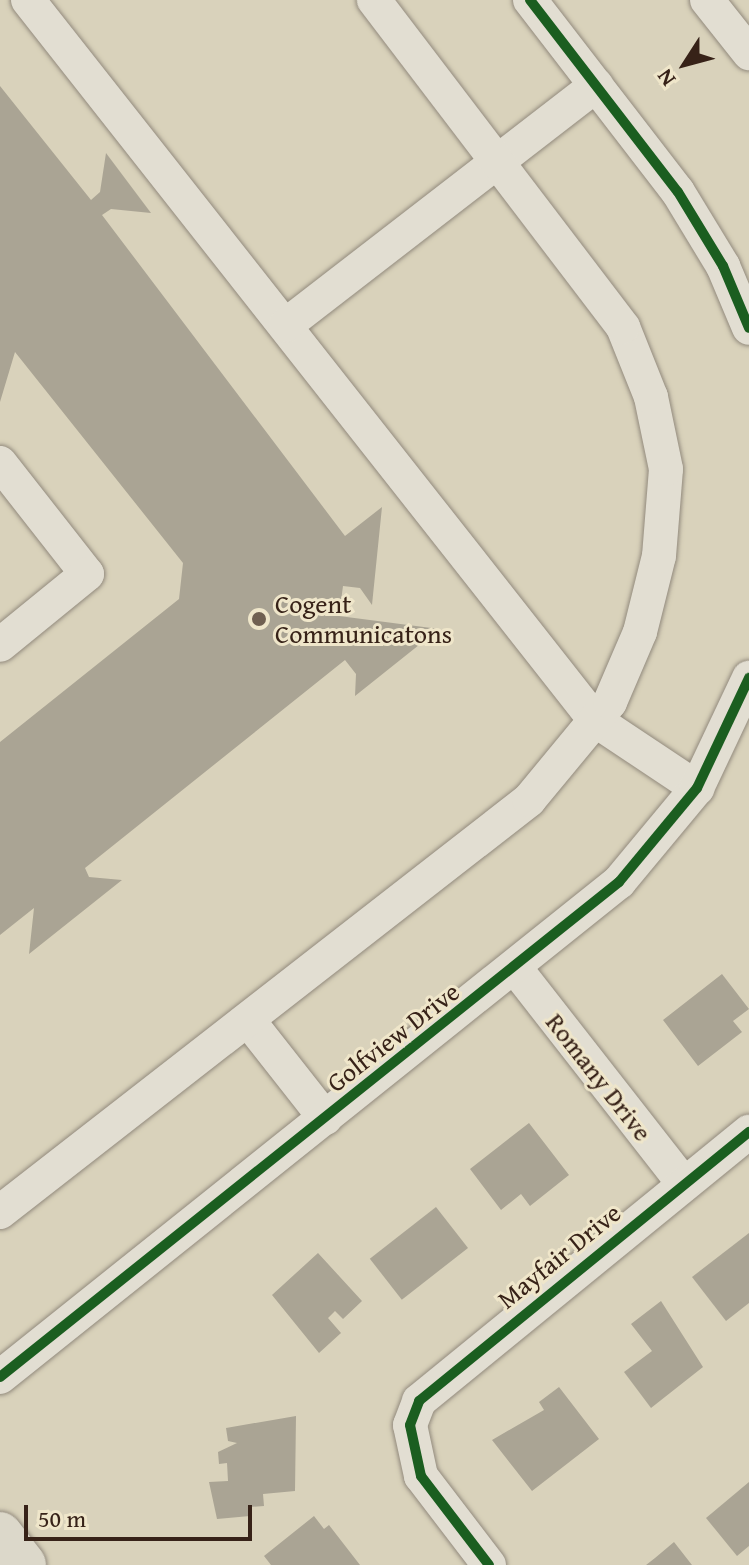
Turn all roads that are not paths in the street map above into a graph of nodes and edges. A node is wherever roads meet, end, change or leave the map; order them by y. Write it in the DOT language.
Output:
graph roads {
  1 [pos="28,0"];
  2 [pos="374,0"];
  3 [pos="530,0"];
  4 [pos="707,0"];
  5 [pos="749,53"];
  6 [pos="596,85"];
  7 [pos="499,162"];
  8 [pos="286,325"];
  9 [pos="749,328"];
  10 [pos="0,463"];
  11 [pos="0,645"];
  12 [pos="749,678"];
  13 [pos="595,720"];
  14 [pos="697,788"];
  15 [pos="516,969"];
  16 [pos="248,1020"];
  17 [pos="325,1118"];
  18 [pos="749,1132"];
  19 [pos="684,1184"];
  20 [pos="0,1212"];
  21 [pos="0,1377"];
  22 [pos="0,1534"];
  23 [pos="24,1565"];
  24 [pos="489,1565"];
  1 -- 8 [label="street"];
  2 -- 7 [label="street"];
  3 -- 6 [label="street"];
  4 -- 5 [label="street"];
  6 -- 7 [label="street"];
  6 -- 9 [label="street"];
  7 -- 8 [label="street"];
  7 -- 13 [label="street"];
  8 -- 13 [label="street"];
  10 -- 11 [label="street"];
  12 -- 14 [label="street, Golfview Drive"];
  13 -- 14 [label="street"];
  13 -- 16 [label="street"];
  14 -- 15 [label="street, Golfview Drive"];
  15 -- 17 [label="street, Golfview Drive"];
  15 -- 19 [label="street, Romany Drive"];
  16 -- 17 [label="street"];
  16 -- 20 [label="street"];
  17 -- 21 [label="street, Golfview Drive"];
  18 -- 19 [label="street, Mayfair Drive"];
  19 -- 24 [label="street, Mayfair Drive"];
  22 -- 23 [label="main road"];
}
